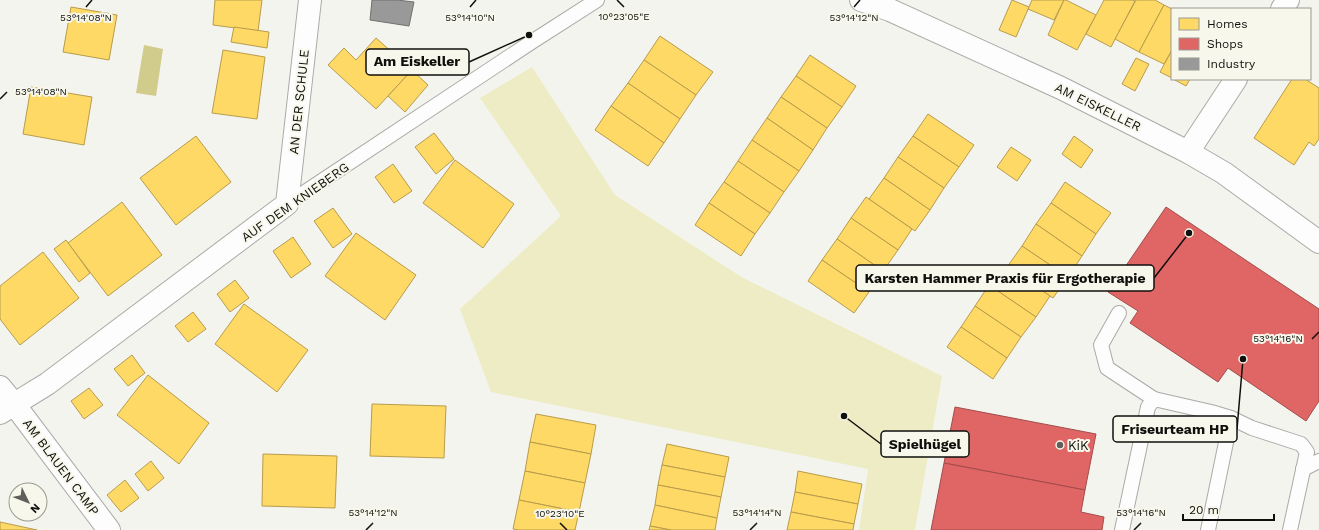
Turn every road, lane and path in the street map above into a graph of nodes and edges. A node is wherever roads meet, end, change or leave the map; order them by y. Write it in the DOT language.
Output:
graph roads {
  1 [pos="310,0"];
  2 [pos="596,0"];
  3 [pos="861,0"];
  4 [pos="1235,80"];
  5 [pos="1188,152"];
  6 [pos="287,204"];
  7 [pos="1319,242"];
  8 [pos="1119,313"];
  9 [pos="0,387"];
  10 [pos="1154,399"];
  11 [pos="7,408"];
  12 [pos="1231,418"];
  13 [pos="1319,461"];
  14 [pos="1303,469"];
  15 [pos="109,530"];
  16 [pos="1122,530"];
  17 [pos="1208,530"];
  18 [pos="1290,530"];
  1 -- 6 [label="street, AN DER SCHULE"];
  2 -- 6 [label="lane, AUF DEM KNIEBERG"];
  3 -- 5 [label="street, AM EISKELLER"];
  4 -- 5 [label="street"];
  5 -- 7 [label="street, AM EISKELLER"];
  6 -- 11 [label="street, AUF DEM KNIEBERG"];
  8 -- 10 [label="lane"];
  9 -- 11 [label="street"];
  10 -- 12 [label="lane"];
  10 -- 16 [label="lane"];
  11 -- 15 [label="street, AM BLAUEN CAMP"];
  12 -- 14 [label="lane"];
  12 -- 17 [label="lane"];
  13 -- 14 [label="lane"];
  14 -- 18 [label="lane"];
}
